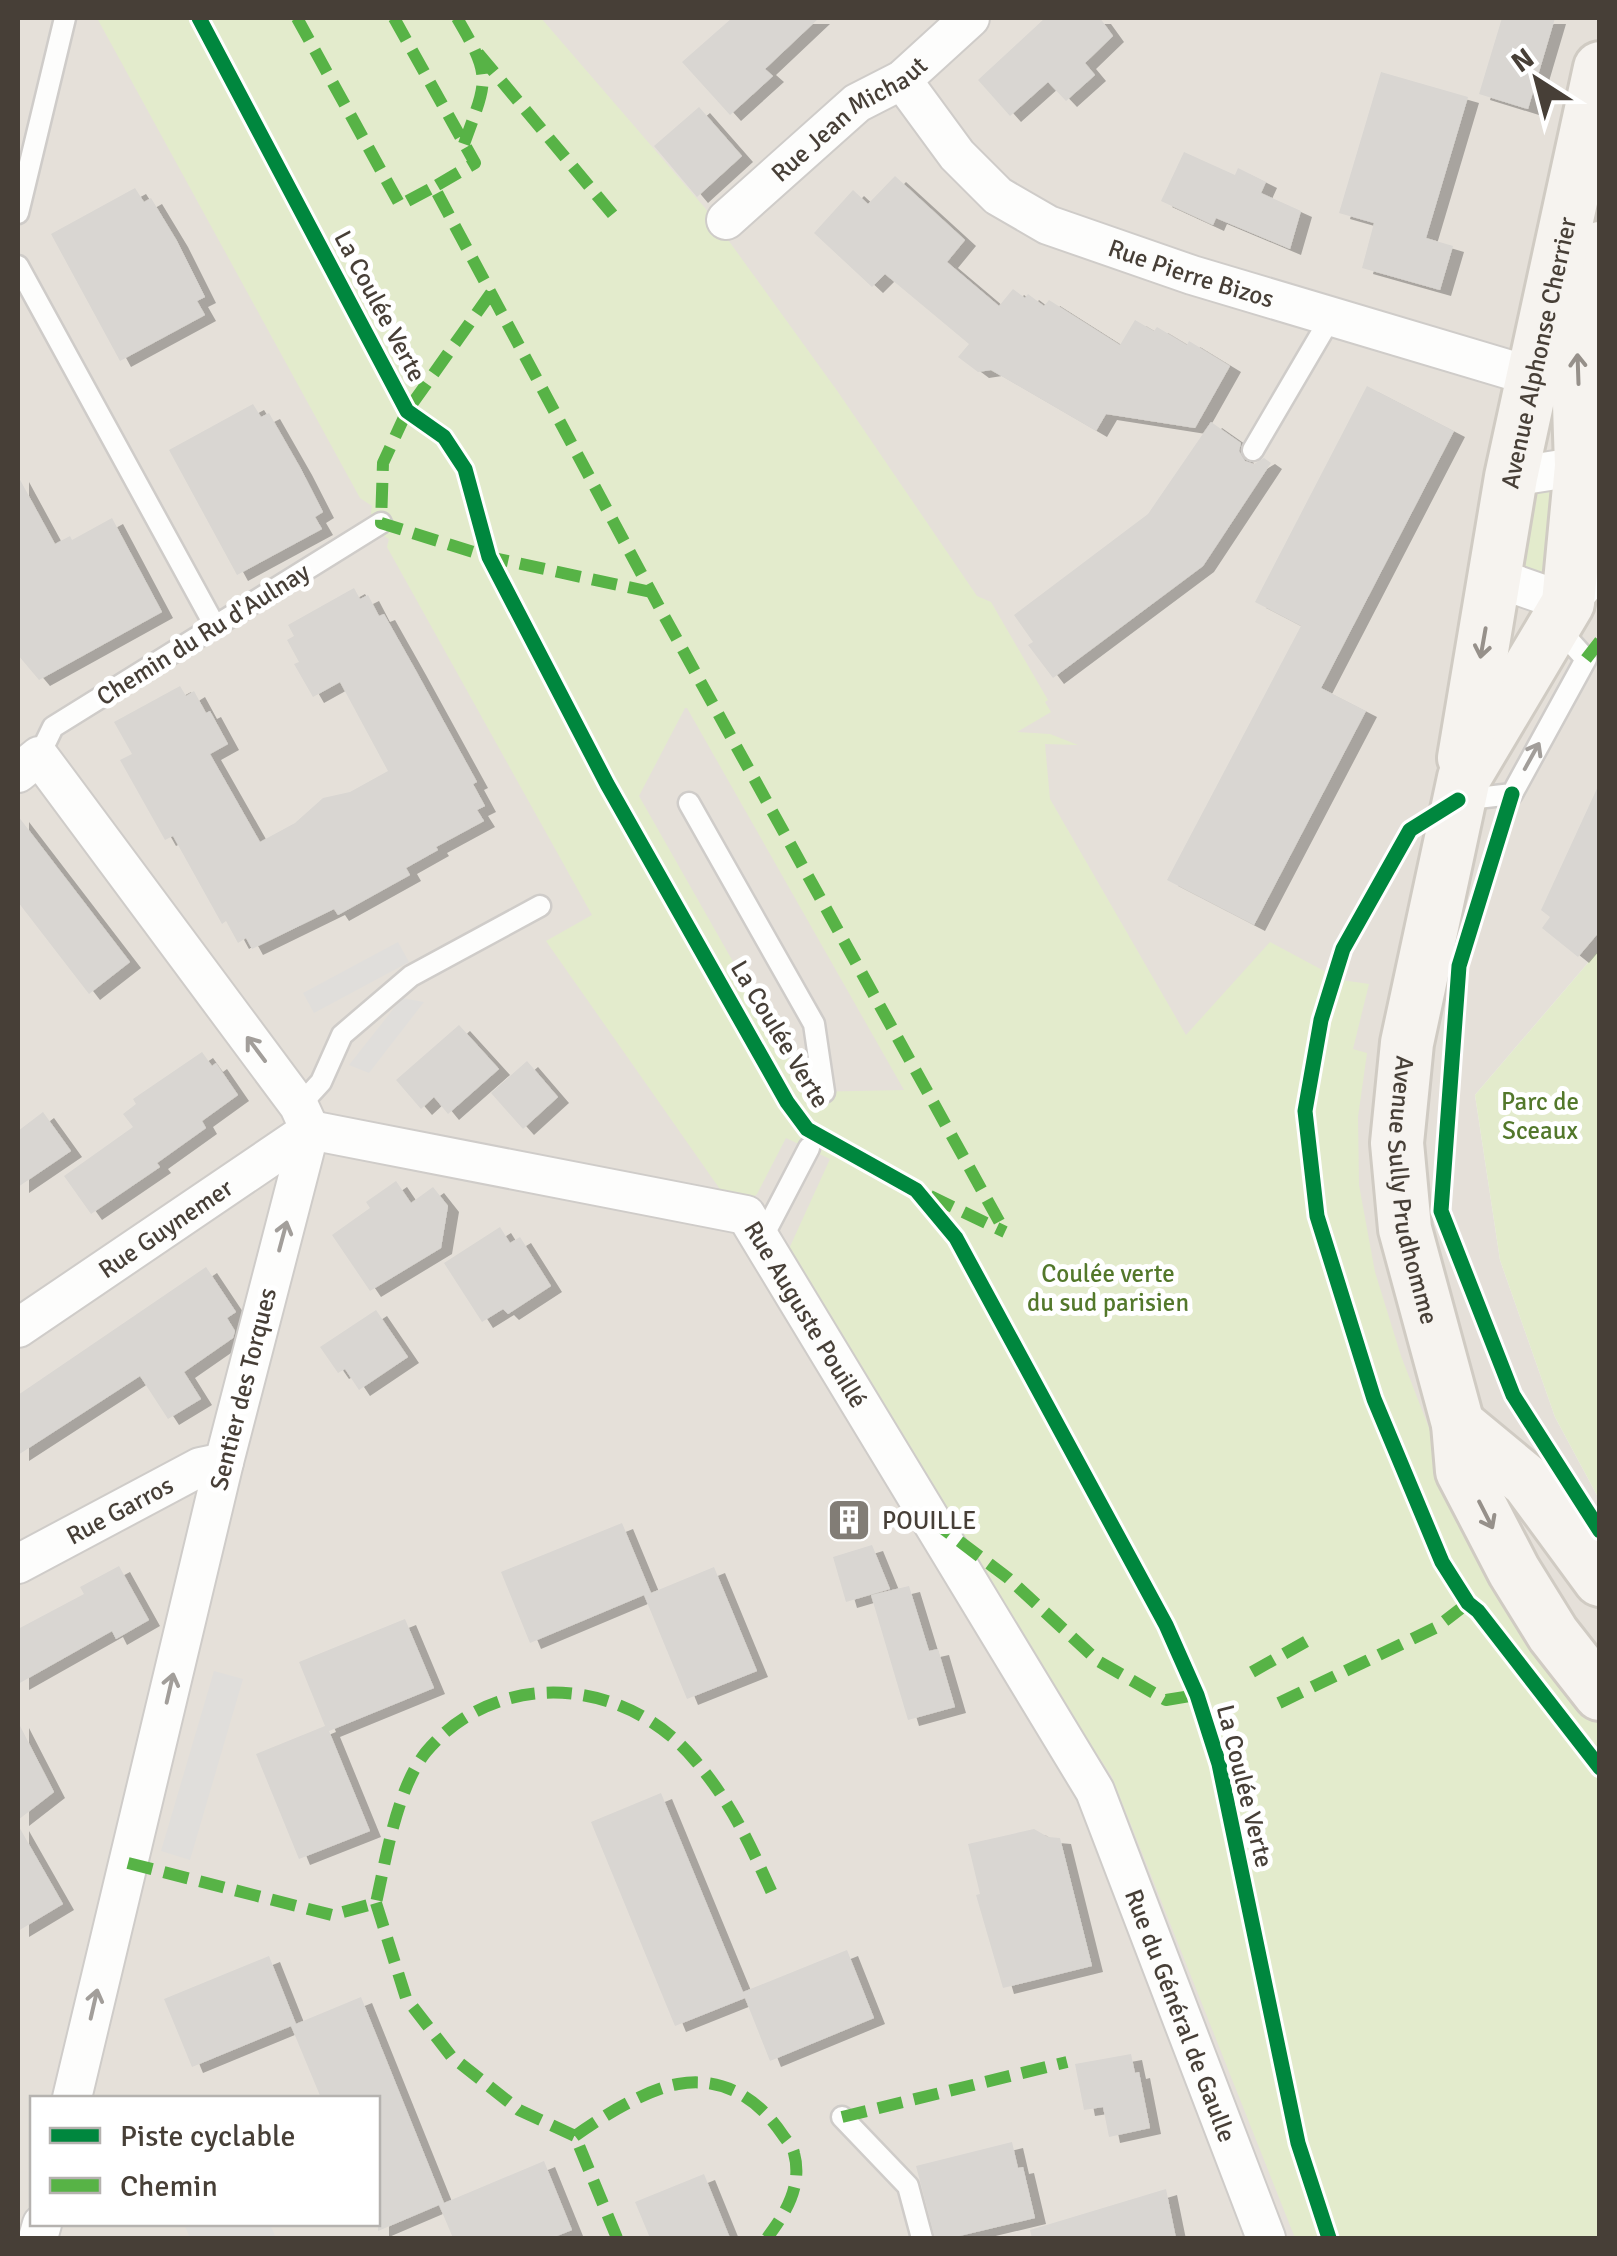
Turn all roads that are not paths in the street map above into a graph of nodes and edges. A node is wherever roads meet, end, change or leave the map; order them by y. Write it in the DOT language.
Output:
graph roads {
  1 [pos="65,18"];
  2 [pos="970,18"];
  3 [pos="1600,68"];
  4 [pos="902,80"];
  5 [pos="18,213"];
  6 [pos="726,220"];
  7 [pos="1600,248"];
  8 [pos="18,266"];
  9 [pos="1330,317"];
  10 [pos="1534,377"];
  11 [pos="1252,450"];
  12 [pos="1590,465"];
  13 [pos="1511,478"];
  14 [pos="380,523"];
  15 [pos="1494,576"];
  16 [pos="1574,598"];
  17 [pos="216,626"];
  18 [pos="28,765"];
  19 [pos="1461,789"];
  20 [pos="689,803"];
  21 [pos="540,906"];
  22 [pos="824,1092"];
  23 [pos="304,1118"];
  24 [pos="809,1148"];
  25 [pos="760,1240"];
  26 [pos="18,1328"];
  27 [pos="1458,1424"];
  28 [pos="224,1462"];
  29 [pos="18,1564"];
  30 [pos="1600,1580"];
  31 [pos="1600,1694"];
  32 [pos="1094,1791"];
  33 [pos="72,2096"];
  34 [pos="842,2117"];
  35 [pos="922,2238"];
  36 [pos="1266,2238"];
  1 -- 5 [label="lane"];
  2 -- 4 [label="street, Rue Jean Michaut"];
  3 -- 10 [label="main road, Avenue Alphonse Cherrier"];
  4 -- 6 [label="street, Rue Jean Michaut"];
  4 -- 9 [label="street, Rue Pierre Bizos"];
  12 -- 7 [label="main road, Avenue Alphonse Cherrier, one-way"];
  8 -- 17 [label="lane"];
  9 -- 10 [label="street, Rue Pierre Bizos"];
  9 -- 11 [label="lane"];
  10 -- 13 [label="main road, Avenue Alphonse Cherrier"];
  12 -- 13 [label="street"];
  12 -- 16 [label="main road, Avenue Alphonse Cherrier"];
  13 -- 15 [label="main road, Avenue Alphonse Cherrier"];
  14 -- 17 [label="lane, Chemin du Ru d'Aulnay"];
  15 -- 16 [label="street"];
  15 -- 19 [label="main road, Avenue Alphonse Cherrier, one-way"];
  19 -- 16 [label="main road, Avenue Alphonse Cherrier, one-way"];
  17 -- 18 [label="lane, Chemin du Ru d'Aulnay"];
  23 -- 18 [label="street, one-way"];
  19 -- 27 [label="main road, Avenue Sully Prudhomme"];
  20 -- 22 [label="lane"];
  21 -- 23 [label="lane"];
  23 -- 25 [label="street, Rue Auguste Pouillé"];
  23 -- 26 [label="street, Rue Guynemer"];
  28 -- 23 [label="street, Sentier des Torques, one-way"];
  24 -- 25 [label="lane"];
  25 -- 32 [label="street, Rue Auguste Pouillé"];
  27 -- 30 [label="main road"];
  27 -- 31 [label="main road, Avenue Sully Prudhomme, one-way"];
  28 -- 29 [label="street, Rue Garros"];
  33 -- 28 [label="street, Sentier des Torques, one-way"];
  32 -- 36 [label="street, Rue du Général de Gaulle"];
  34 -- 35 [label="lane"];
}
